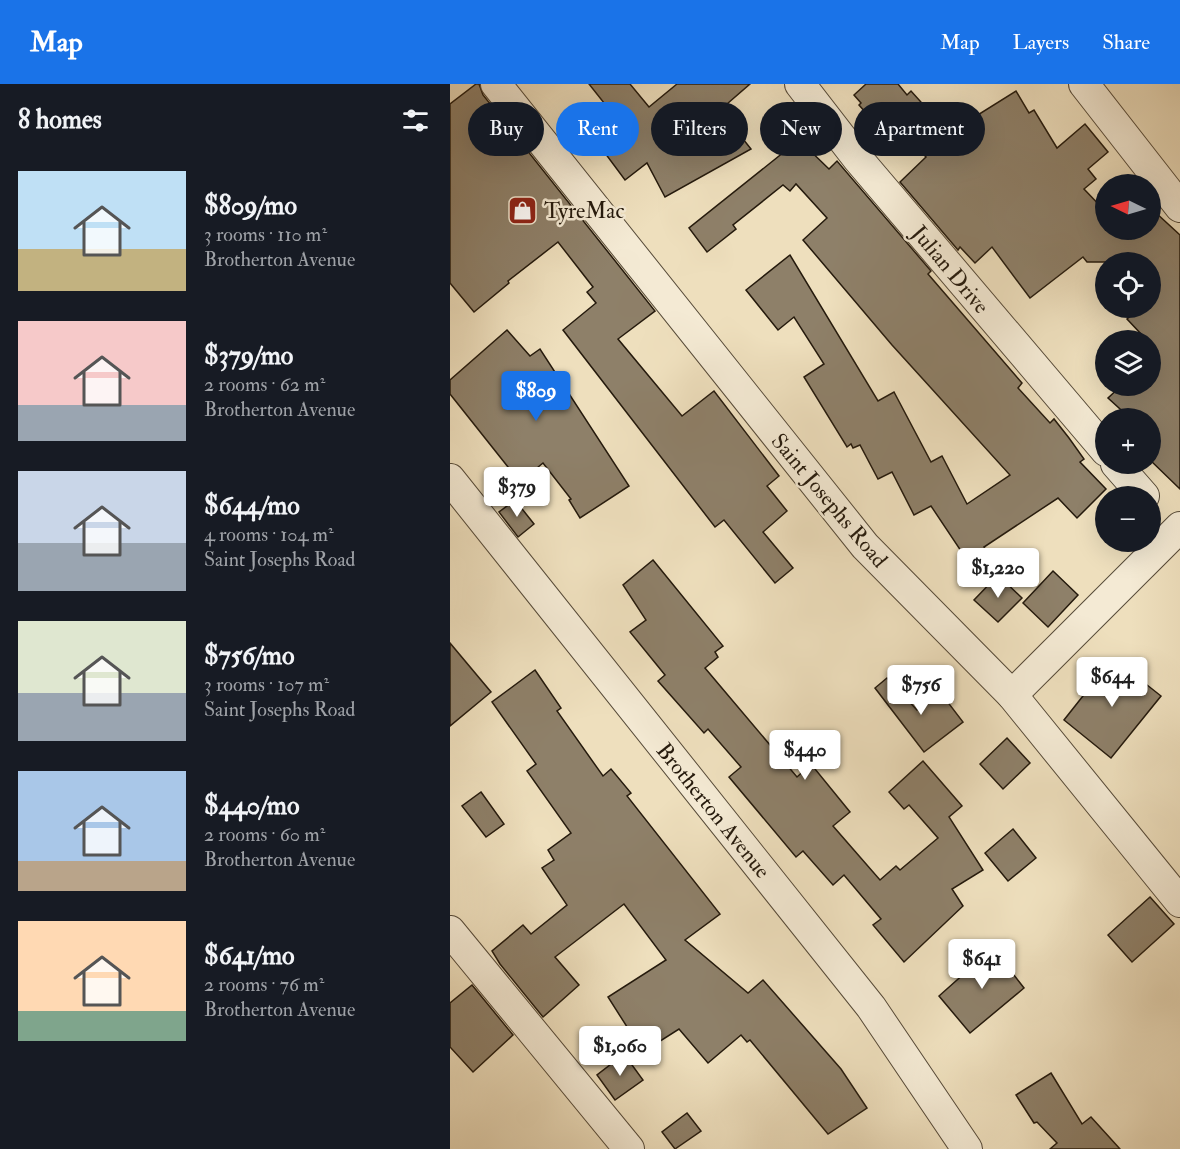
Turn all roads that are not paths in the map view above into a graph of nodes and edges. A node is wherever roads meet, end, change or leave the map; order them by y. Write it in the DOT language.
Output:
graph roads {
  1 [pos="496,84"];
  2 [pos="800,84"];
  3 [pos="1084,84"];
  4 [pos="1180,207"];
  5 [pos="1095,438"];
  6 [pos="1125,474"];
  7 [pos="450,479"];
  8 [pos="1135,486"];
  9 [pos="1161,515"];
  10 [pos="1177,530"];
  11 [pos="1012,695"];
  12 [pos="1180,902"];
  13 [pos="450,931"];
  14 [pos="629,1149"];
  15 [pos="967,1149"];
  1 -- 11 [label="street, Saint Josephs Road"];
  2 -- 5 [label="street, Julian Drive"];
  3 -- 4 [label="street"];
  6 -- 8 [label="street"];
  7 -- 15 [label="street, Brotherton Avenue"];
  9 -- 10 [label="street"];
  10 -- 11 [label="street"];
  11 -- 12 [label="street, Saint Josephs Road"];
  13 -- 14 [label="street"];
}
